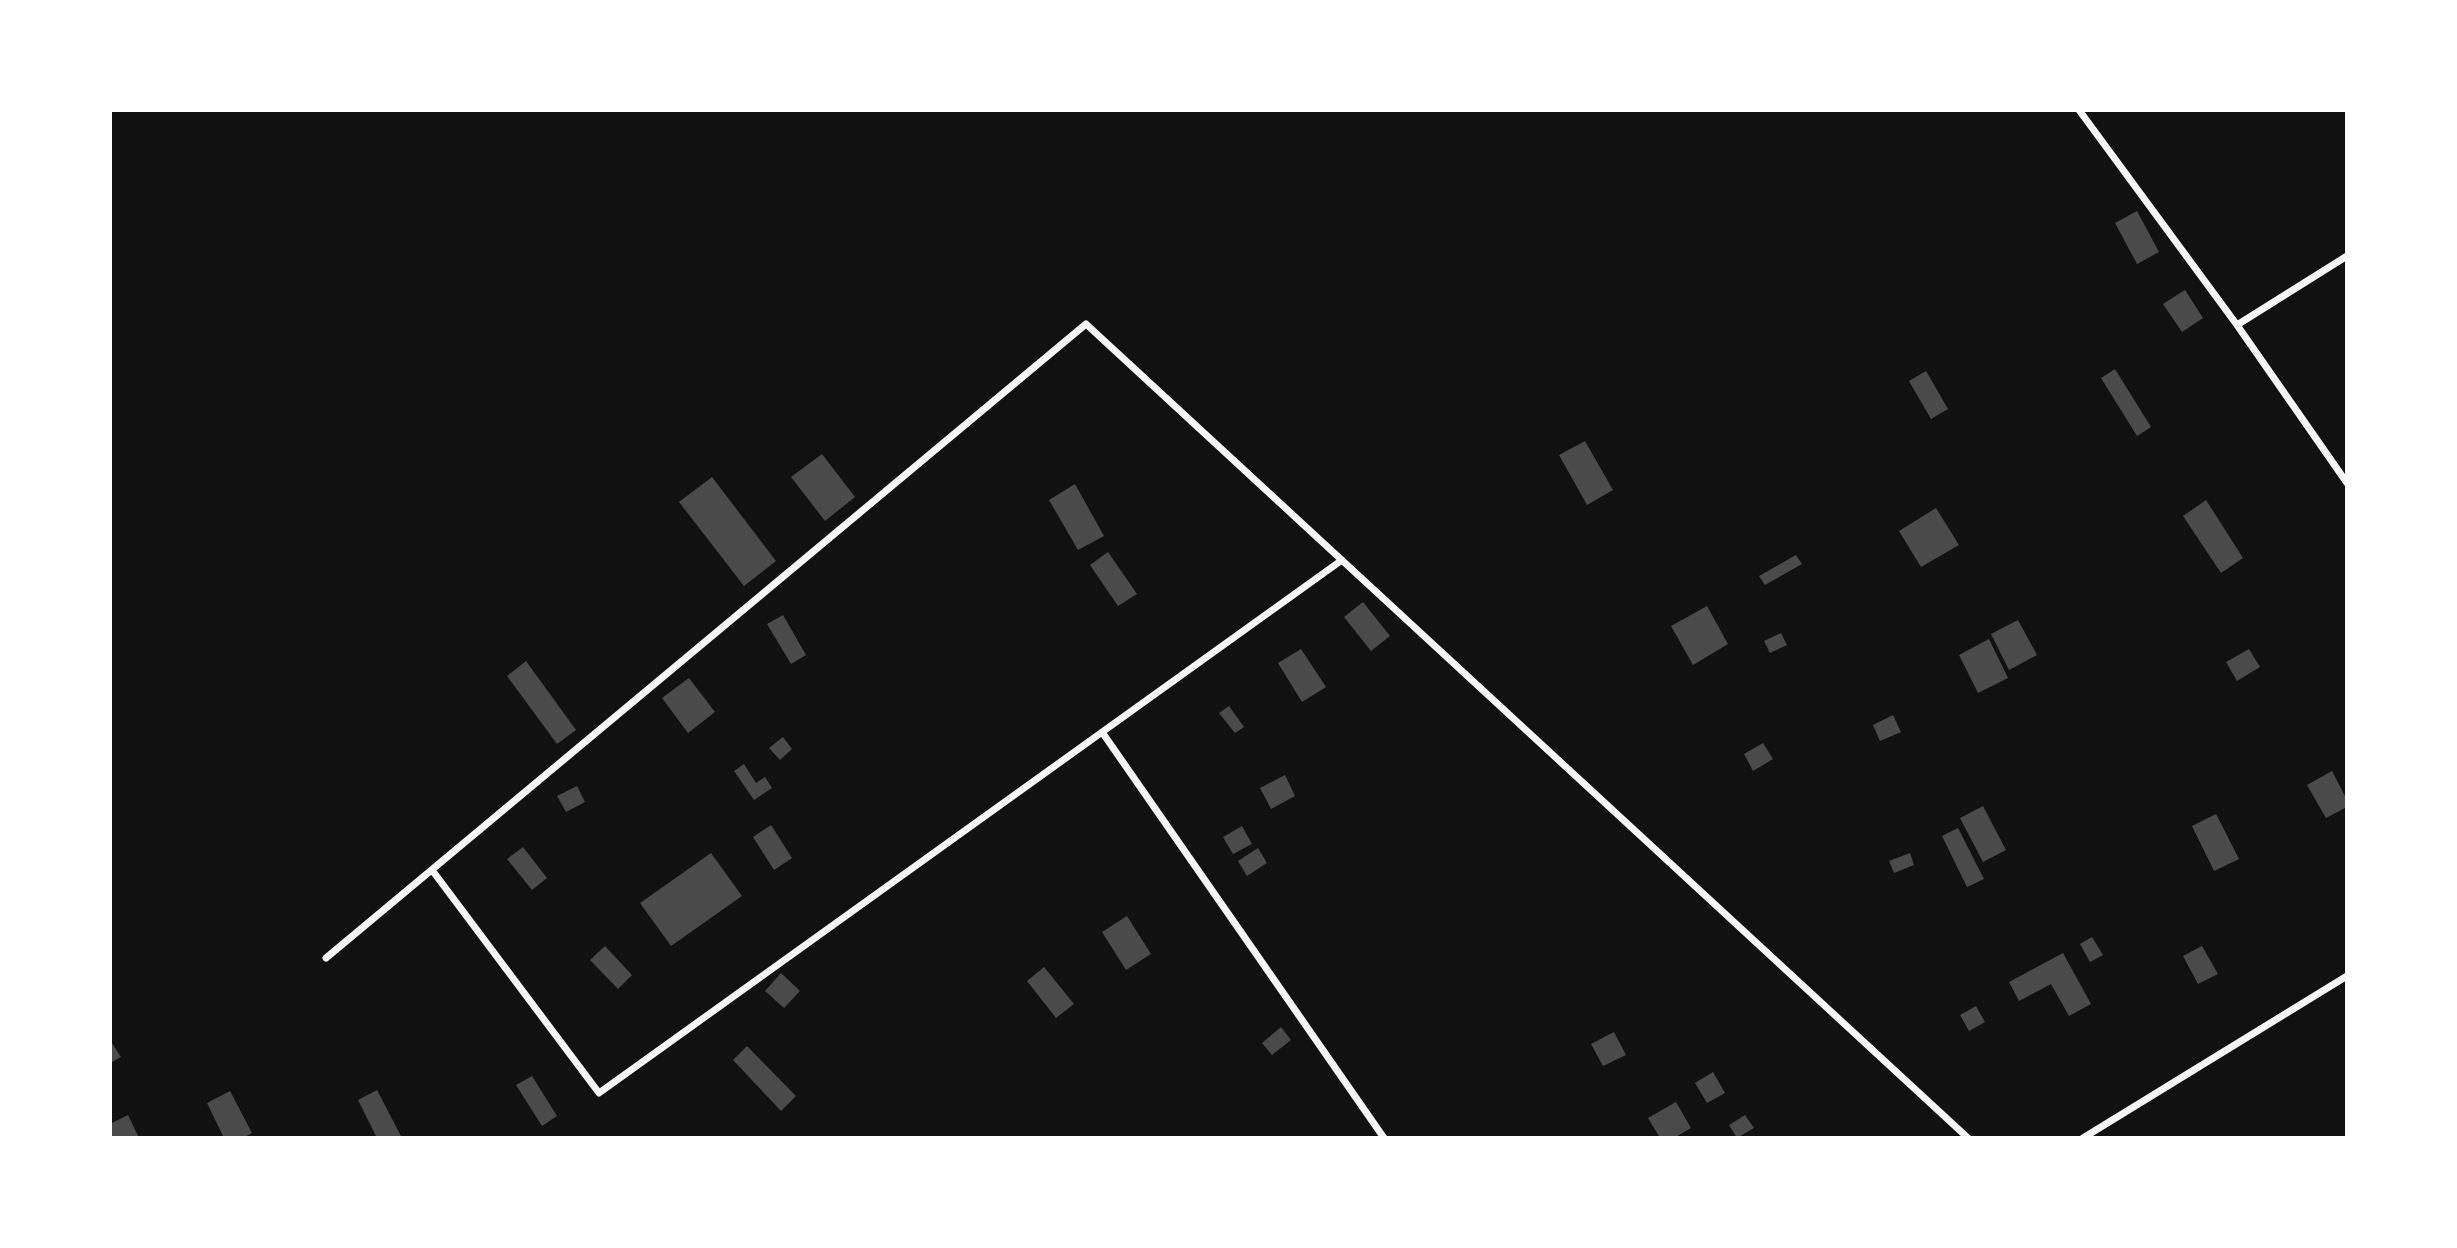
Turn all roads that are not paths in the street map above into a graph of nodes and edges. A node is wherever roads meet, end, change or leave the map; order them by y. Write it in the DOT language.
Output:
graph roads {
  1 [pos="2079,110"];
  2 [pos="2347,256"];
  3 [pos="2237,325"];
  4 [pos="2347,483"];
  5 [pos="1342,560"];
  6 [pos="1102,732"];
  7 [pos="432,870"];
  8 [pos="326,958"];
  9 [pos="2347,976"];
  10 [pos="1384,1138"];
  11 [pos="1968,1138"];
  12 [pos="2084,1138"];
  1 -- 3 [label="street"];
  2 -- 3 [label="street"];
  3 -- 4 [label="street"];
  5 -- 6 [label="street"];
  5 -- 7 [label="street"];
  5 -- 11 [label="street"];
  6 -- 7 [label="street"];
  6 -- 10 [label="street"];
  7 -- 8 [label="street"];
  9 -- 12 [label="street"];
}
